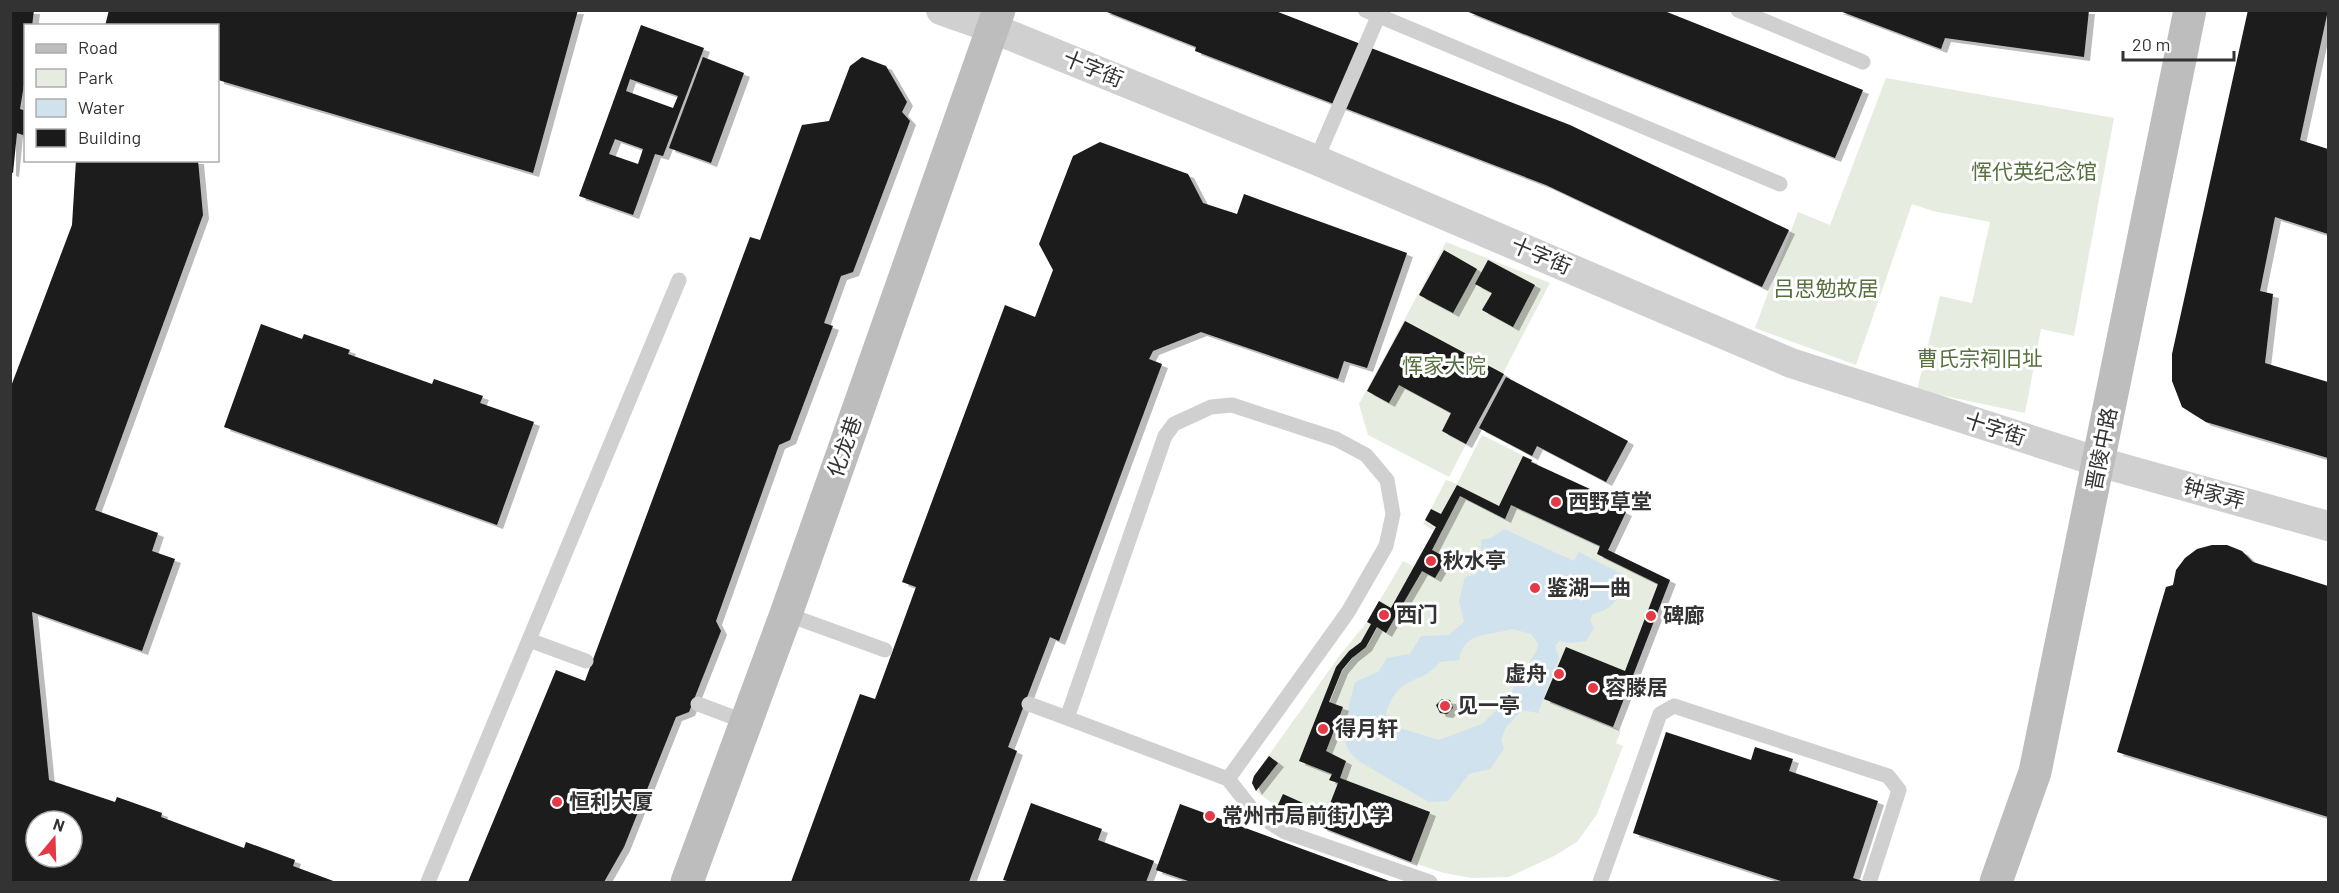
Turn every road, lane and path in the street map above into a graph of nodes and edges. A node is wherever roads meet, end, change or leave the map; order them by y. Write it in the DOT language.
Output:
graph roads {
  1 [pos="941,10"];
  2 [pos="1738,10"];
  3 [pos="2190,10"];
  4 [pos="1375,12"];
  5 [pos="996,19"];
  6 [pos="1863,62"];
  7 [pos="1316,160"];
  8 [pos="1779,184"];
  9 [pos="679,280"];
  10 [pos="2099,462"];
  11 [pos="2328,526"];
  12 [pos="786,614"];
  13 [pos="529,640"];
  14 [pos="885,650"];
  15 [pos="586,661"];
  16 [pos="698,704"];
  17 [pos="1029,704"];
  18 [pos="1066,718"];
  19 [pos="746,722"];
  20 [pos="1228,779"];
  21 [pos="1870,880"];
  22 [pos="428,882"];
  23 [pos="687,882"];
  24 [pos="1430,882"];
  25 [pos="1600,882"];
  26 [pos="1996,882"];
  1 -- 5 [label="street, 十字街"];
  2 -- 6 [label="lane"];
  3 -- 10 [label="street, 晋陵中路"];
  4 -- 7 [label="lane"];
  4 -- 8 [label="lane"];
  5 -- 7 [label="street, 十字街"];
  5 -- 12 [label="street, 化龙巷"];
  7 -- 10 [label="street, 十字街"];
  9 -- 13 [label="lane"];
  10 -- 11 [label="street, 钟家弄"];
  10 -- 26 [label="street, 晋陵中路"];
  12 -- 14 [label="lane"];
  12 -- 19 [label="street, 化龙巷"];
  13 -- 15 [label="lane"];
  13 -- 22 [label="lane"];
  16 -- 19 [label="lane"];
  17 -- 18 [label="lane"];
  18 -- 20 [label="lane"];
  18 -- 20 [label="lane"];
  19 -- 23 [label="street, 化龙巷"];
  20 -- 24 [label="lane"];
  21 -- 25 [label="lane"];
}
